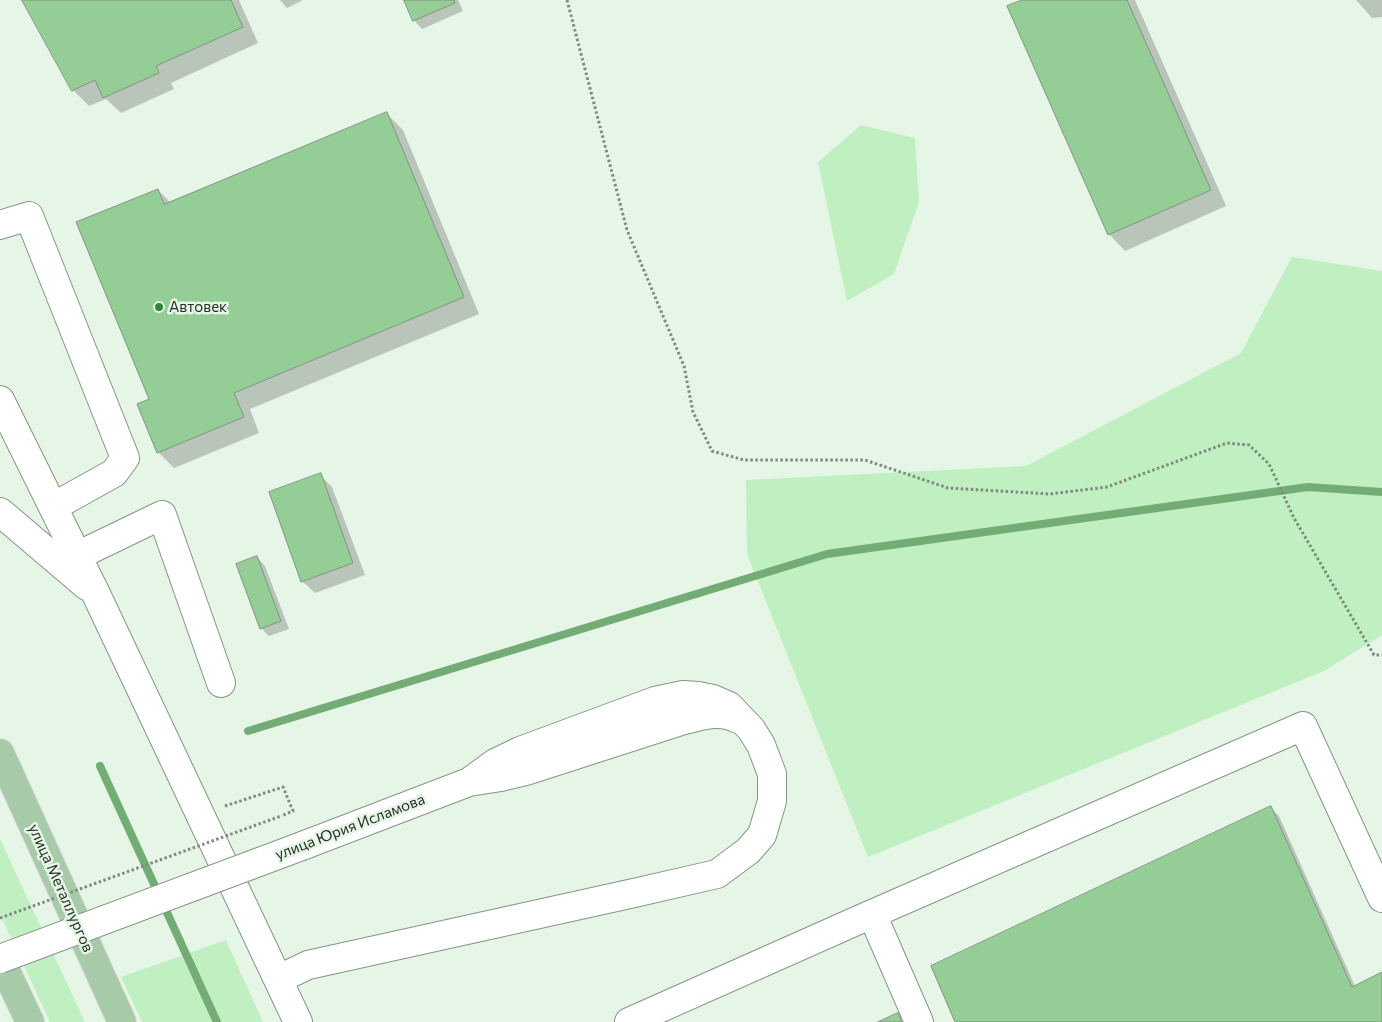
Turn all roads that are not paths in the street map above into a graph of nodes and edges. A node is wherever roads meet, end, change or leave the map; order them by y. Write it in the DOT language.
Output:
graph roads {
  1 [pos="0,225"];
  2 [pos="0,400"];
  3 [pos="53,507"];
  4 [pos="0,512"];
  5 [pos="77,556"];
  6 [pos="96,594"];
  7 [pos="221,683"];
  8 [pos="751,729"];
  9 [pos="0,753"];
  10 [pos="469,782"];
  11 [pos="1382,898"];
  12 [pos="872,914"];
  13 [pos="0,958"];
  14 [pos="279,980"];
  15 [pos="30,1022"];
  16 [pos="122,1022"];
  17 [pos="298,1022"];
  18 [pos="629,1022"];
  19 [pos="920,1022"];
  1 -- 3 [label="street"];
  2 -- 3 [label="street"];
  3 -- 5 [label="street"];
  4 -- 6 [label="street"];
  5 -- 6 [label="street"];
  5 -- 7 [label="street"];
  6 -- 14 [label="street"];
  8 -- 10 [label="street, улица Юрия Исламова"];
  8 -- 10 [label="street"];
  8 -- 14 [label="street"];
  9 -- 16 [label="main road, улица Металлургов"];
  10 -- 13 [label="street, улица Юрия Исламова, bridge"];
  11 -- 12 [label="street"];
  12 -- 18 [label="street"];
  12 -- 19 [label="street"];
  13 -- 15 [label="main road"];
  14 -- 17 [label="street"];
}
